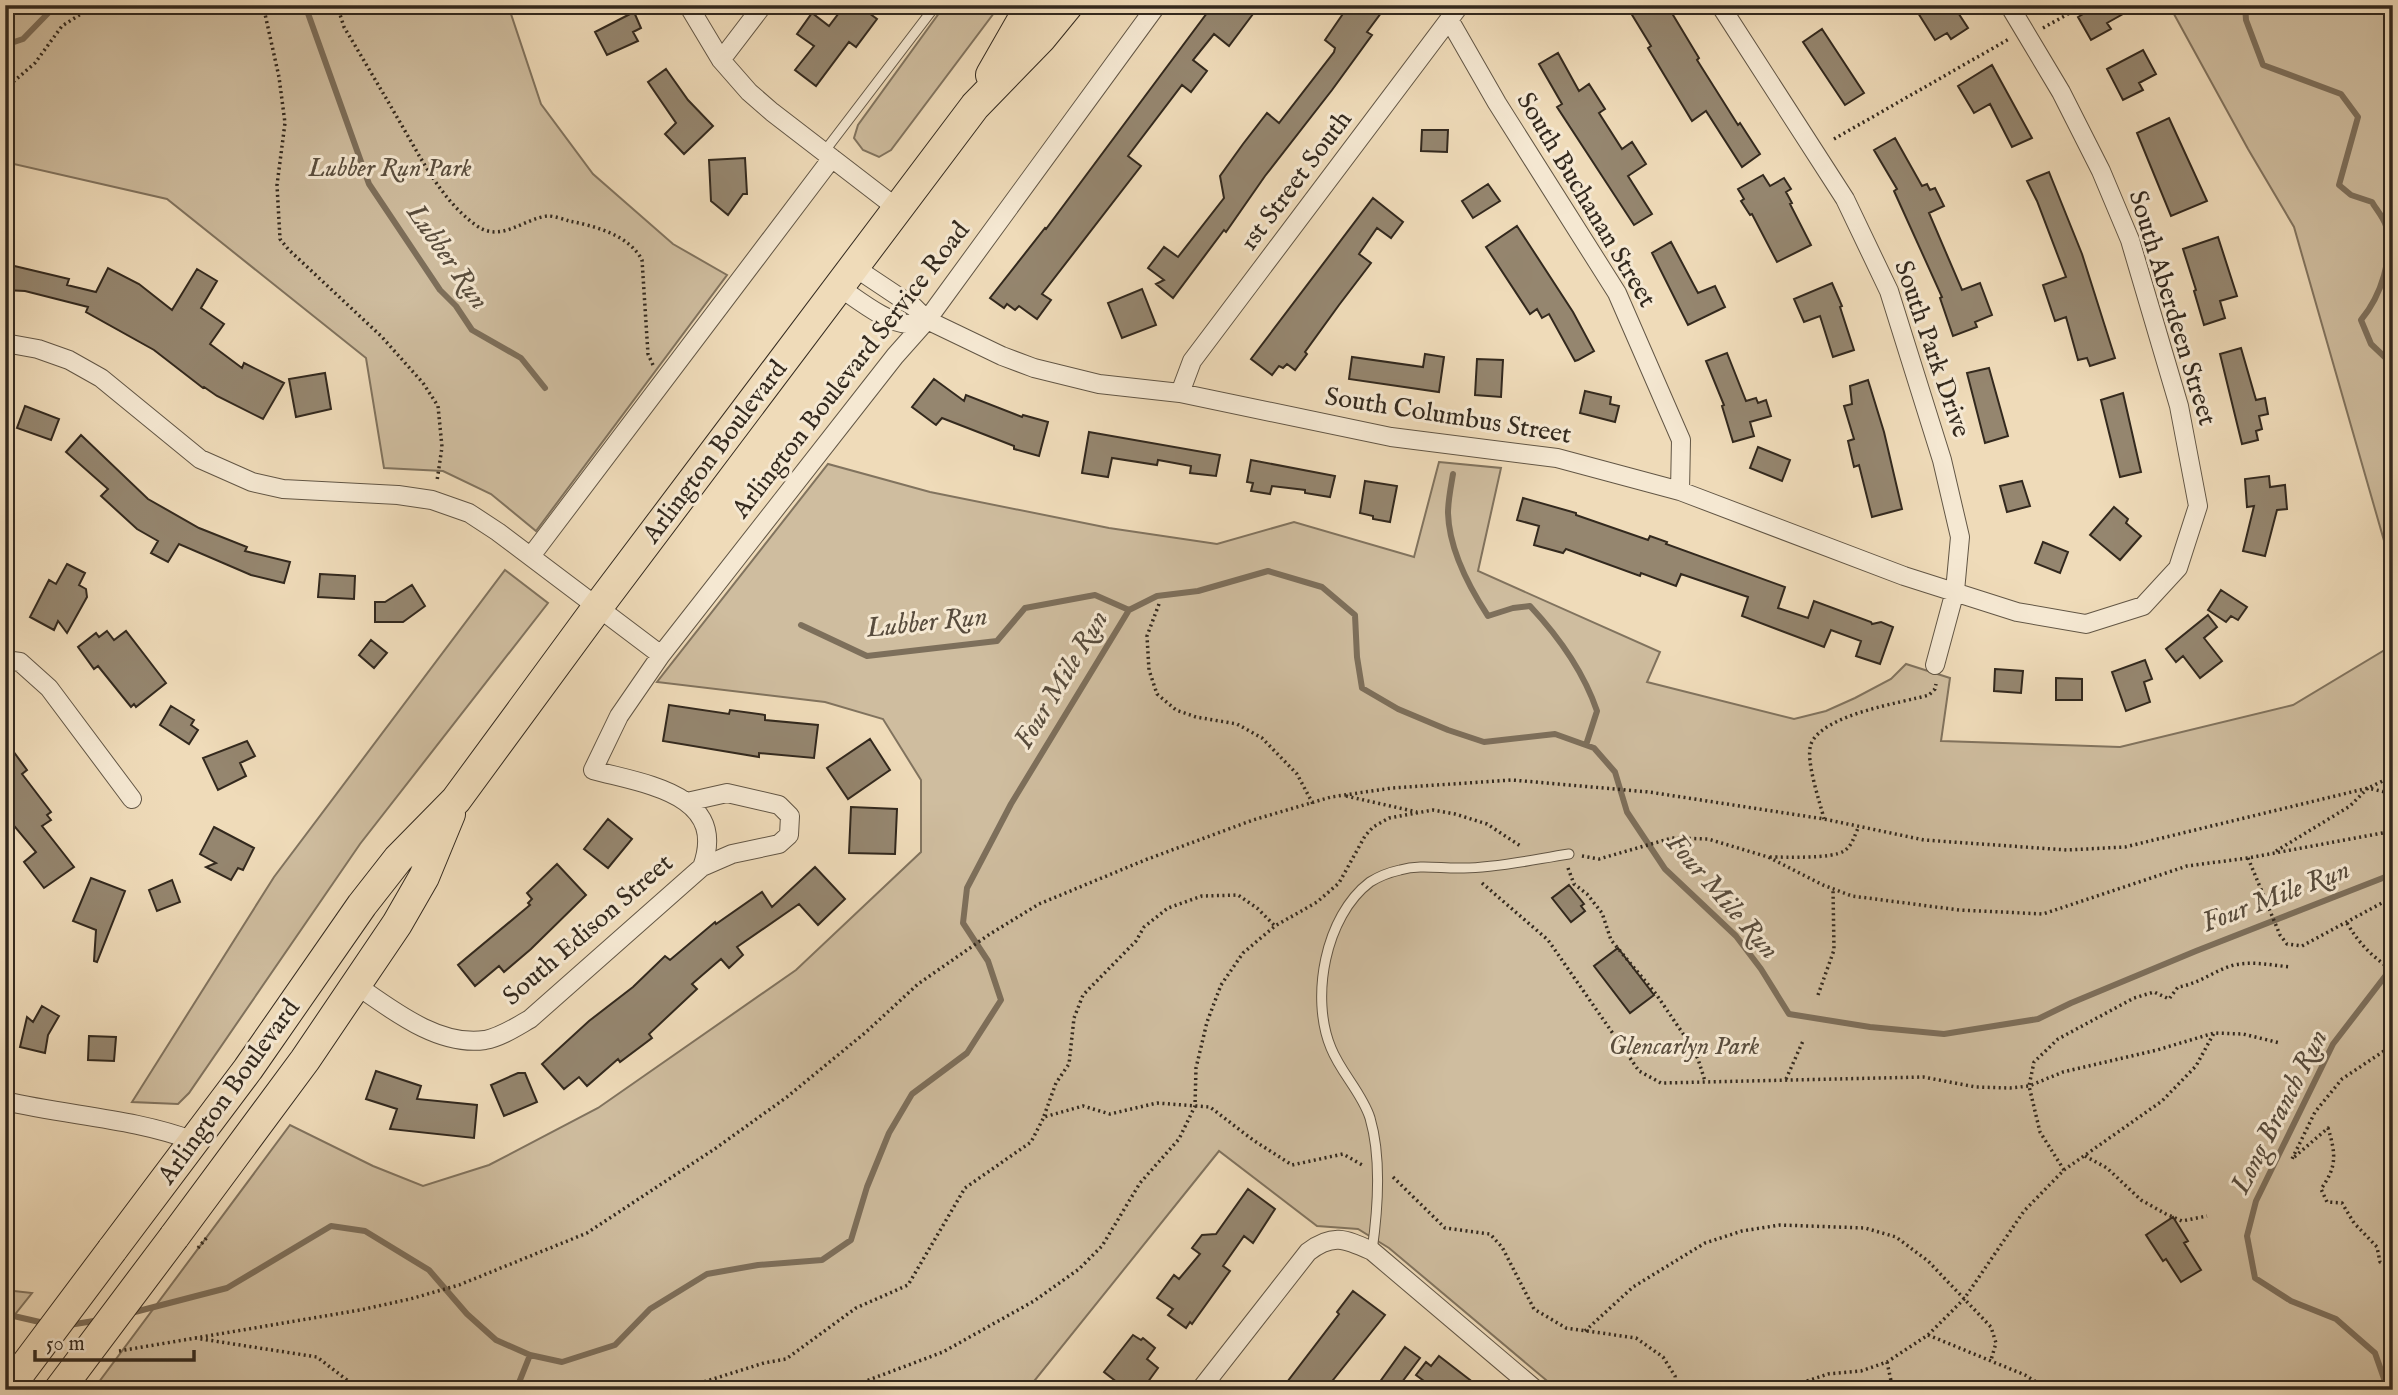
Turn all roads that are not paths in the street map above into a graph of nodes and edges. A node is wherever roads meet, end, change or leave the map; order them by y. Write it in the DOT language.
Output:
graph roads {
  1 [pos="688,5"];
  2 [pos="763,5"];
  3 [pos="936,5"];
  4 [pos="1031,5"];
  5 [pos="1068,5"];
  6 [pos="1157,5"];
  7 [pos="1461,5"];
  8 [pos="1720,5"];
  9 [pos="2009,5"];
  10 [pos="1450,21"];
  11 [pos="721,60"];
  12 [pos="975,106"];
  13 [pos="828,155"];
  14 [pos="898,209"];
  15 [pos="846,277"];
  16 [pos="927,320"];
  17 [pos="5,343"];
  18 [pos="1180,393"];
  19 [pos="1680,491"];
  20 [pos="531,556"];
  21 [pos="1955,591"];
  22 [pos="597,608"];
  23 [pos="661,655"];
  24 [pos="5,660"];
  25 [pos="1935,665"];
  26 [pos="593,770"];
  27 [pos="132,799"];
  28 [pos="456,800"];
  29 [pos="687,803"];
  30 [pos="1569,854"];
  31 [pos="702,867"];
  32 [pos="356,985"];
  33 [pos="5,1101"];
  34 [pos="194,1142"];
  35 [pos="1372,1251"];
  36 [pos="7,1390"];
  37 [pos="59,1390"];
  38 [pos="1200,1390"];
  39 [pos="1536,1390"];
  1 -- 11 [label="street"];
  2 -- 11 [label="street"];
  3 -- 13 [label="lane"];
  4 -- 12 [label="highway, Arlington Boulevard"];
  5 -- 12 [label="highway, Arlington Boulevard"];
  6 -- 16 [label="street, Arlington Boulevard Service Road"];
  7 -- 10 [label="street, 1st Street South"];
  8 -- 21 [label="street, South Park Drive"];
  9 -- 21 [label="street, South Aberdeen Street"];
  10 -- 18 [label="street, 1st Street South"];
  10 -- 19 [label="street, South Buchanan Street"];
  11 -- 13 [label="street"];
  12 -- 14 [label="highway, Arlington Boulevard"];
  13 -- 14 [label="street"];
  13 -- 20 [label="street"];
  14 -- 15 [label="highway, Arlington Boulevard"];
  15 -- 16 [label="street, South Columbus Street"];
  15 -- 22 [label="highway, Arlington Boulevard"];
  16 -- 18 [label="street, South Columbus Street"];
  16 -- 23 [label="street, Arlington Boulevard Service Road"];
  17 -- 20 [label="street"];
  18 -- 19 [label="street, South Columbus Street"];
  19 -- 21 [label="street, South Columbus Street"];
  20 -- 22 [label="street"];
  21 -- 25 [label="street, South Park Drive"];
  22 -- 23 [label="street"];
  22 -- 28 [label="highway, Arlington Boulevard"];
  23 -- 26 [label="street, Arlington Boulevard Service Road"];
  24 -- 27 [label="street"];
  26 -- 29 [label="street, South Edison Street"];
  28 -- 32 [label="highway, Arlington Boulevard"];
  28 -- 34 [label="highway, Arlington Boulevard"];
  29 -- 31 [label="street, South Edison Street"];
  29 -- 31 [label="street, South Edison Street"];
  30 -- 35 [label="lane"];
  31 -- 32 [label="street, South Edison Street"];
  32 -- 37 [label="highway, Arlington Boulevard, bridge"];
  33 -- 34 [label="street"];
  34 -- 36 [label="highway, Arlington Boulevard, bridge"];
  35 -- 38 [label="street"];
  35 -- 39 [label="street"];
}
